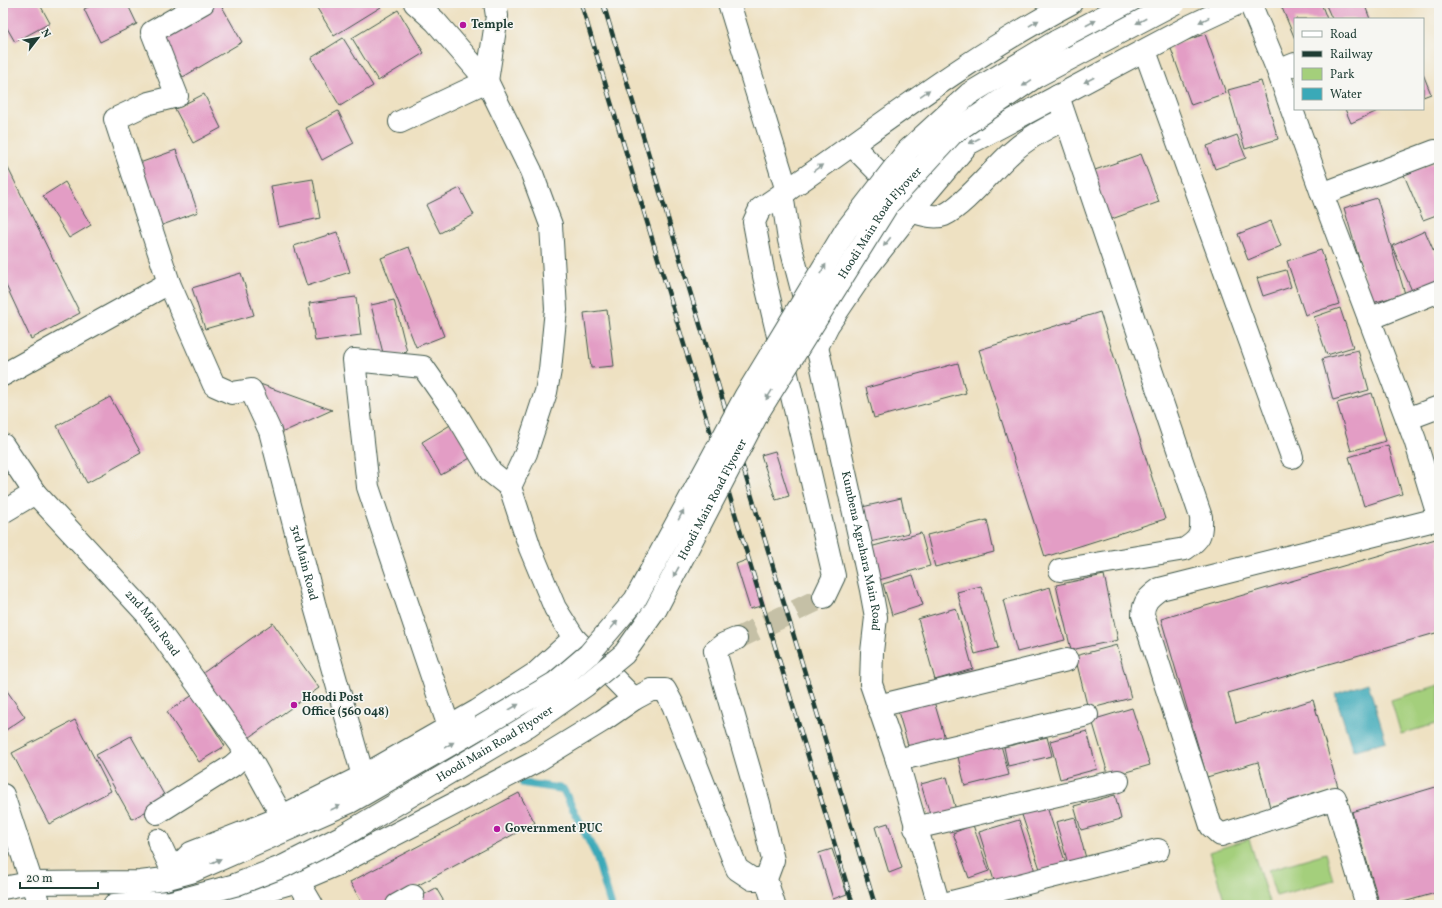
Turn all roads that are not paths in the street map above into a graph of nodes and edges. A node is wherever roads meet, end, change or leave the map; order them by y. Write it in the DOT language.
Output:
graph roads {
  1 [pos="203,3"];
  2 [pos="415,3"];
  3 [pos="495,3"];
  4 [pos="729,3"];
  5 [pos="1071,3"];
  6 [pos="1129,3"];
  7 [pos="1175,3"];
  8 [pos="1239,3"];
  9 [pos="1250,3"];
  10 [pos="1145,51"];
  11 [pos="1286,67"];
  12 [pos="487,82"];
  13 [pos="1294,95"];
  14 [pos="1058,96"];
  15 [pos="1298,110"];
  16 [pos="1065,118"];
  17 [pos="400,122"];
  18 [pos="852,144"];
  19 [pos="1435,152"];
  20 [pos="784,193"];
  21 [pos="1322,194"];
  22 [pos="912,210"];
  23 [pos="169,283"];
  24 [pos="1439,291"];
  25 [pos="1369,319"];
  26 [pos="817,347"];
  27 [pos="3,375"];
  28 [pos="1439,407"];
  29 [pos="1407,419"];
  30 [pos="3,445"];
  31 [pos="1292,457"];
  32 [pos="510,487"];
  33 [pos="35,494"];
  34 [pos="3,512"];
  35 [pos="1439,519"];
  36 [pos="1060,570"];
  37 [pos="824,597"];
  38 [pos="574,638"];
  39 [pos="736,639"];
  40 [pos="1067,660"];
  41 [pos="634,699"];
  42 [pos="878,706"];
  43 [pos="1087,715"];
  44 [pos="449,727"];
  45 [pos="247,753"];
  46 [pos="897,760"];
  47 [pos="363,776"];
  48 [pos="1118,781"];
  49 [pos="3,795"];
  50 [pos="157,813"];
  51 [pos="282,816"];
  52 [pos="915,828"];
  53 [pos="158,840"];
  54 [pos="1158,850"];
  55 [pos="173,875"];
  56 [pos="766,879"];
  57 [pos="298,881"];
  58 [pos="30,883"];
  59 [pos="3,888"];
  60 [pos="167,903"];
  61 [pos="39,905"];
  62 [pos="114,905"];
  63 [pos="213,905"];
  64 [pos="312,905"];
  65 [pos="774,905"];
  66 [pos="939,905"];
  67 [pos="1367,905"];
  1 -- 23 [label="street"];
  2 -- 12 [label="street"];
  3 -- 12 [label="street"];
  4 -- 20 [label="street, Kumbena Agrahara Main Road"];
  18 -- 5 [label="street, one-way"];
  55 -- 6 [label="street, Hoodi Main Road Flyover, one-way, bridge"];
  7 -- 60 [label="street, Hoodi Main Road Flyover, one-way, bridge"];
  8 -- 10 [label="street, one-way"];
  9 -- 11 [label="street"];
  10 -- 14 [label="street, one-way"];
  10 -- 31 [label="street"];
  11 -- 13 [label="street"];
  12 -- 17 [label="street"];
  12 -- 32 [label="street"];
  14 -- 16 [label="street"];
  14 -- 22 [label="street, one-way"];
  15 -- 21 [label="street"];
  16 -- 22 [label="street"];
  16 -- 36 [label="street"];
  20 -- 18 [label="street, one-way"];
  18 -- 22 [label="street"];
  19 -- 21 [label="street"];
  20 -- 26 [label="street, Kumbena Agrahara Main Road"];
  20 -- 37 [label="street"];
  21 -- 25 [label="street"];
  22 -- 26 [label="street, one-way"];
  23 -- 27 [label="street"];
  23 -- 47 [label="street, 3rd Main Road"];
  24 -- 25 [label="street"];
  25 -- 29 [label="street"];
  26 -- 42 [label="street, Kumbena Agrahara Main Road"];
  28 -- 29 [label="street"];
  29 -- 35 [label="street"];
  30 -- 33 [label="street, 2nd Main Road"];
  32 -- 38 [label="street"];
  32 -- 44 [label="street"];
  33 -- 34 [label="street"];
  33 -- 45 [label="street, 2nd Main Road"];
  35 -- 67 [label="street"];
  38 -- 41 [label="street"];
  38 -- 44 [label="street"];
  39 -- 56 [label="street"];
  40 -- 42 [label="street"];
  41 -- 56 [label="street"];
  41 -- 57 [label="street"];
  42 -- 46 [label="street, Kumbena Agrahara Main Road"];
  43 -- 46 [label="street"];
  44 -- 47 [label="street"];
  45 -- 50 [label="street"];
  45 -- 51 [label="street, 2nd Main Road"];
  46 -- 52 [label="street, Kumbena Agrahara Main Road"];
  47 -- 51 [label="street"];
  48 -- 52 [label="street"];
  49 -- 58 [label="street"];
  51 -- 55 [label="street"];
  52 -- 66 [label="street, Kumbena Agrahara Main Road"];
  53 -- 55 [label="street"];
  54 -- 66 [label="street"];
  55 -- 58 [label="street, Hoodi Main Road Flyover"];
  56 -- 65 [label="street"];
  57 -- 63 [label="street"];
  57 -- 64 [label="street"];
  58 -- 59 [label="street, Hoodi Main Road Flyover"];
  58 -- 61 [label="street"];
  60 -- 62 [label="street, Hoodi Main Road Flyover"];
}
